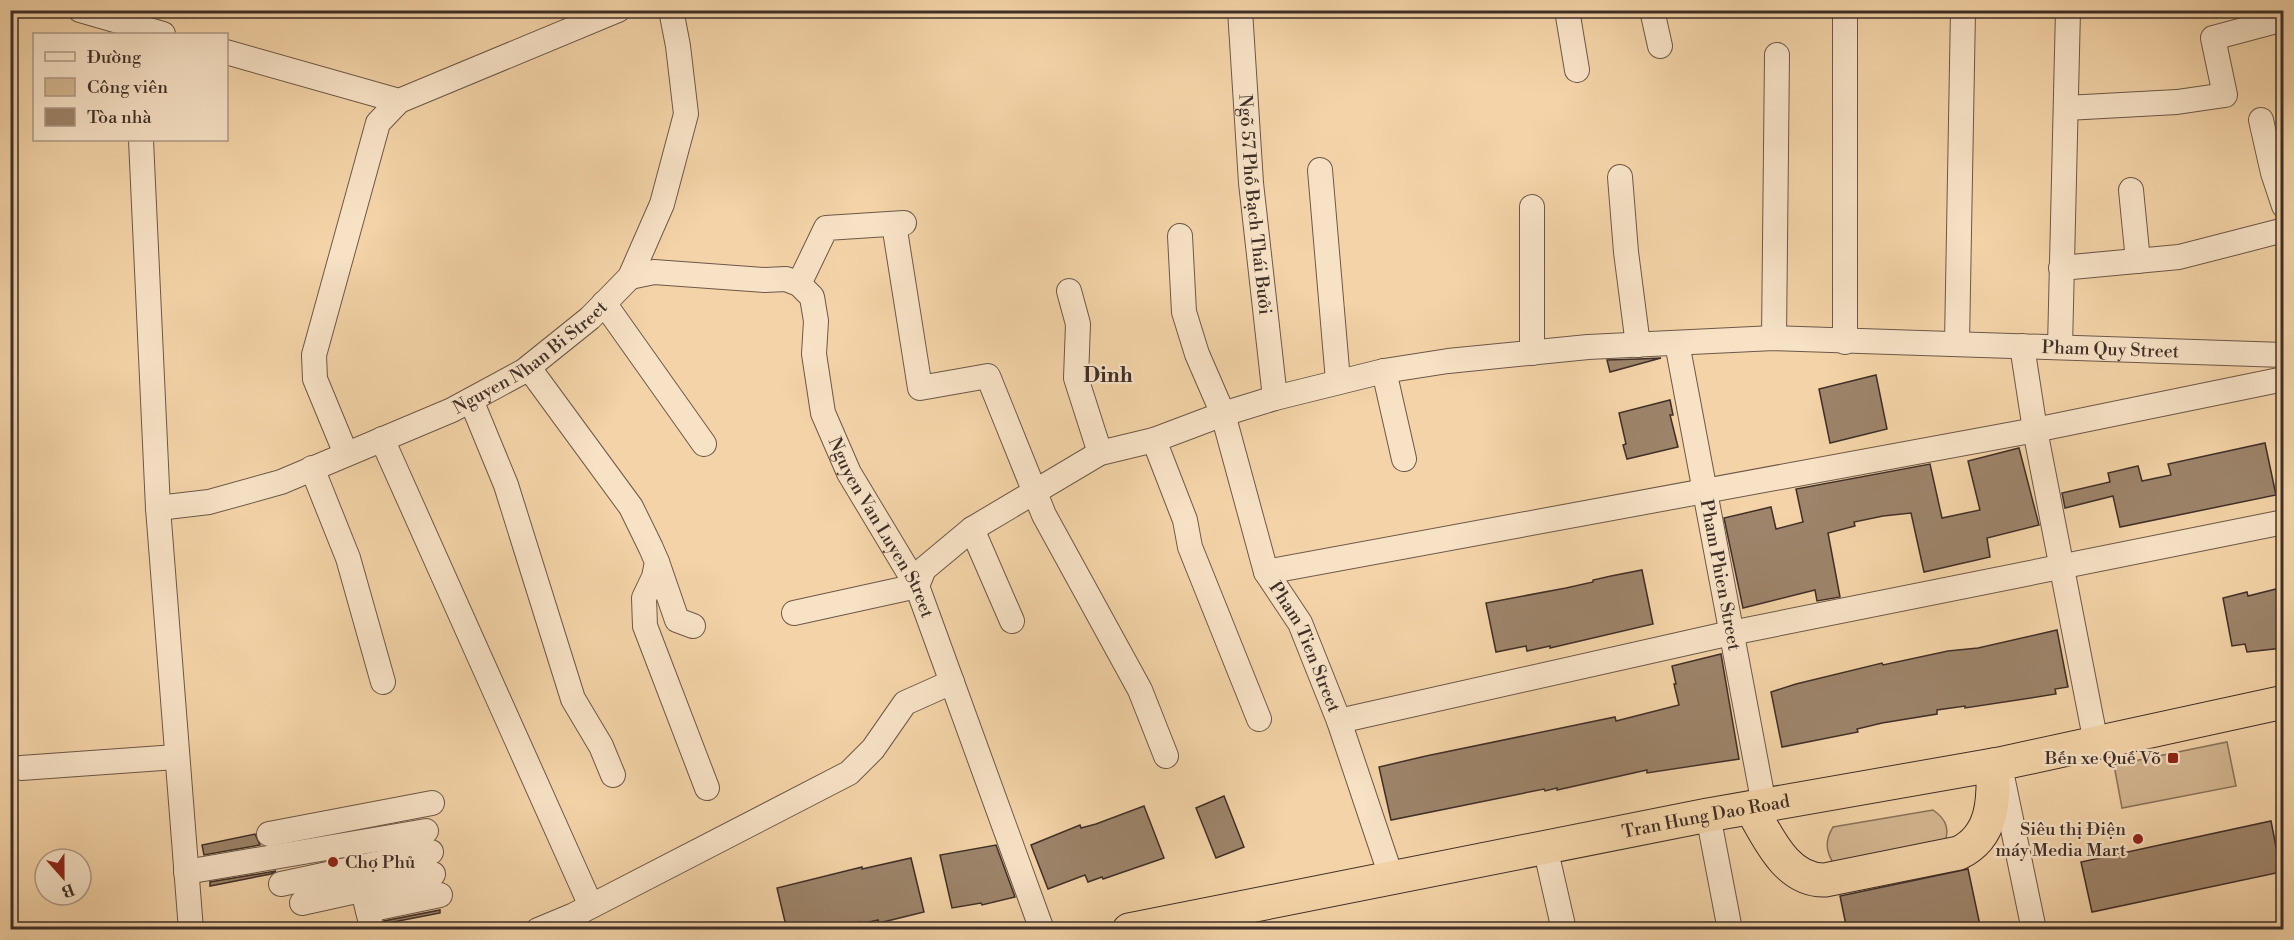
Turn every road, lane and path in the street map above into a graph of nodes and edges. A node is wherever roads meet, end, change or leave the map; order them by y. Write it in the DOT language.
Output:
graph roads {
  1 [pos="80,10"];
  2 [pos="618,10"];
  3 [pos="671,10"];
  4 [pos="1240,10"];
  5 [pos="1567,10"];
  6 [pos="1652,10"];
  7 [pos="1845,10"];
  8 [pos="1963,10"];
  9 [pos="2068,10"];
  10 [pos="2283,19"];
  11 [pos="136,24"];
  12 [pos="160,33"];
  13 [pos="1660,46"];
  14 [pos="228,53"];
  15 [pos="1778,55"];
  16 [pos="1577,70"];
  17 [pos="399,101"];
  18 [pos="2066,108"];
  19 [pos="2261,120"];
  20 [pos="141,141"];
  21 [pos="1320,170"];
  22 [pos="1620,177"];
  23 [pos="2131,190"];
  24 [pos="2283,206"];
  25 [pos="1532,207"];
  26 [pos="2283,230"];
  27 [pos="1180,236"];
  28 [pos="2138,261"];
  29 [pos="2061,268"];
  30 [pos="630,277"];
  31 [pos="799,284"];
  32 [pos="1069,291"];
  33 [pos="604,303"];
  34 [pos="1774,338"];
  35 [pos="1845,342"];
  36 [pos="1677,343"];
  37 [pos="1957,343"];
  38 [pos="1638,345"];
  39 [pos="2022,346"];
  40 [pos="2060,347"];
  41 [pos="1532,352"];
  42 [pos="2283,355"];
  43 [pos="529,368"];
  44 [pos="1384,371"];
  45 [pos="2283,379"];
  46 [pos="1338,381"];
  47 [pos="1275,398"];
  48 [pos="471,400"];
  49 [pos="1223,414"];
  50 [pos="2035,430"];
  51 [pos="382,439"];
  52 [pos="1154,440"];
  53 [pos="704,444"];
  54 [pos="1100,453"];
  55 [pos="346,454"];
  56 [pos="1404,459"];
  57 [pos="312,468"];
  58 [pos="1706,492"];
  59 [pos="1035,493"];
  60 [pos="158,508"];
  61 [pos="2283,522"];
  62 [pos="972,529"];
  63 [pos="657,562"];
  64 [pos="2062,568"];
  65 [pos="1266,572"];
  66 [pos="917,586"];
  67 [pos="794,613"];
  68 [pos="1012,621"];
  69 [pos="693,626"];
  70 [pos="1731,633"];
  71 [pos="383,682"];
  72 [pos="952,682"];
  73 [pos="2283,702"];
  74 [pos="1259,719"];
  75 [pos="1339,721"];
  76 [pos="2096,743"];
  77 [pos="1166,756"];
  78 [pos="176,757"];
  79 [pos="1996,765"];
  80 [pos="21,768"];
  81 [pos="613,775"];
  82 [pos="706,788"];
  83 [pos="432,803"];
  84 [pos="1758,807"];
  85 [pos="344,811"];
  86 [pos="1708,815"];
  87 [pos="270,836"];
  88 [pos="352,844"];
  89 [pos="1545,847"];
  90 [pos="432,863"];
  91 [pos="186,872"];
  92 [pos="1392,879"];
  93 [pos="364,896"];
  94 [pos="591,906"];
  95 [pos="1148,928"];
  96 [pos="190,930"];
  97 [pos="538,930"];
  98 [pos="1042,930"];
  99 [pos="1564,930"];
  100 [pos="1730,930"];
  101 [pos="2034,930"];
  1 -- 11 [label="street"];
  2 -- 17 [label="street"];
  3 -- 30 [label="street, Nguyen Nhan Bi Street"];
  4 -- 47 [label="street, Ngõ 57 Phố Bạch Thái Bưởi"];
  5 -- 16 [label="street"];
  6 -- 13 [label="street"];
  7 -- 35 [label="street"];
  8 -- 37 [label="street"];
  9 -- 18 [label="street"];
  10 -- 18 [label="street"];
  11 -- 12 [label="street"];
  14 -- 17 [label="street"];
  15 -- 34 [label="street"];
  17 -- 55 [label="street"];
  18 -- 29 [label="street"];
  19 -- 24 [label="street"];
  20 -- 60 [label="street"];
  21 -- 46 [label="street"];
  22 -- 38 [label="street"];
  23 -- 28 [label="street"];
  25 -- 41 [label="street"];
  26 -- 28 [label="street"];
  27 -- 49 [label="street, Pham Tien Street"];
  28 -- 29 [label="street"];
  29 -- 40 [label="street"];
  30 -- 31 [label="street"];
  30 -- 33 [label="street, Nguyen Nhan Bi Street"];
  31 -- 59 [label="street"];
  31 -- 66 [label="street, Nguyen Van Luyen Street"];
  32 -- 54 [label="street"];
  33 -- 43 [label="street, Nguyen Nhan Bi Street"];
  33 -- 53 [label="street"];
  34 -- 35 [label="street"];
  34 -- 36 [label="street"];
  35 -- 37 [label="street"];
  36 -- 38 [label="street"];
  36 -- 58 [label="street, Pham Phien Street"];
  37 -- 39 [label="street"];
  38 -- 41 [label="street"];
  39 -- 40 [label="street, Pham Quy Street"];
  39 -- 50 [label="street, Pham Quy Street"];
  40 -- 42 [label="street, Pham Quy Street"];
  41 -- 44 [label="street"];
  43 -- 48 [label="street, Nguyen Nhan Bi Street"];
  43 -- 63 [label="street"];
  44 -- 46 [label="street"];
  44 -- 56 [label="street"];
  45 -- 50 [label="street"];
  46 -- 47 [label="street"];
  47 -- 49 [label="street"];
  48 -- 51 [label="street, Nguyen Nhan Bi Street"];
  48 -- 81 [label="street"];
  49 -- 52 [label="street"];
  49 -- 65 [label="street, Pham Tien Street"];
  50 -- 58 [label="street"];
  50 -- 64 [label="street, Pham Quy Street"];
  51 -- 55 [label="street, Nguyen Nhan Bi Street"];
  51 -- 94 [label="street"];
  52 -- 54 [label="street"];
  52 -- 74 [label="street"];
  54 -- 59 [label="street"];
  55 -- 57 [label="street, Nguyen Nhan Bi Street"];
  57 -- 60 [label="street, Nguyen Nhan Bi Street"];
  57 -- 71 [label="street"];
  58 -- 65 [label="street"];
  58 -- 70 [label="street, Pham Phien Street"];
  59 -- 62 [label="street"];
  59 -- 77 [label="street"];
  60 -- 78 [label="street"];
  61 -- 64 [label="street"];
  62 -- 66 [label="street"];
  62 -- 68 [label="street"];
  63 -- 69 [label="street"];
  63 -- 82 [label="street"];
  64 -- 70 [label="street"];
  64 -- 76 [label="street, Pham Quy Street"];
  65 -- 75 [label="street, Pham Tien Street"];
  66 -- 67 [label="street"];
  66 -- 72 [label="street, Nguyen Van Luyen Street"];
  70 -- 75 [label="street"];
  70 -- 84 [label="street, Pham Phien Street"];
  72 -- 94 [label="street"];
  72 -- 98 [label="street, Nguyen Van Luyen Street"];
  73 -- 76 [label="highway, Tran Hung Dao Road"];
  75 -- 92 [label="street, Pham Tien Street"];
  76 -- 79 [label="highway, Tran Hung Dao Road"];
  78 -- 80 [label="street"];
  78 -- 91 [label="street"];
  79 -- 84 [label="highway, Tran Hung Dao Road"];
  79 -- 84 [label="highway"];
  79 -- 101 [label="street"];
  83 -- 85 [label="street"];
  84 -- 86 [label="highway, Tran Hung Dao Road"];
  85 -- 87 [label="street"];
  85 -- 88 [label="street"];
  86 -- 89 [label="highway, Tran Hung Dao Road"];
  86 -- 100 [label="street"];
  87 -- 88 [label="street"];
  87 -- 91 [label="street"];
  87 -- 93 [label="street"];
  88 -- 90 [label="street"];
  88 -- 93 [label="street"];
  89 -- 92 [label="highway, Tran Hung Dao Road"];
  89 -- 99 [label="street"];
  90 -- 93 [label="street"];
  90 -- 93 [label="street"];
  91 -- 96 [label="street"];
  92 -- 95 [label="highway, Tran Hung Dao Road"];
  94 -- 97 [label="street"];
}
